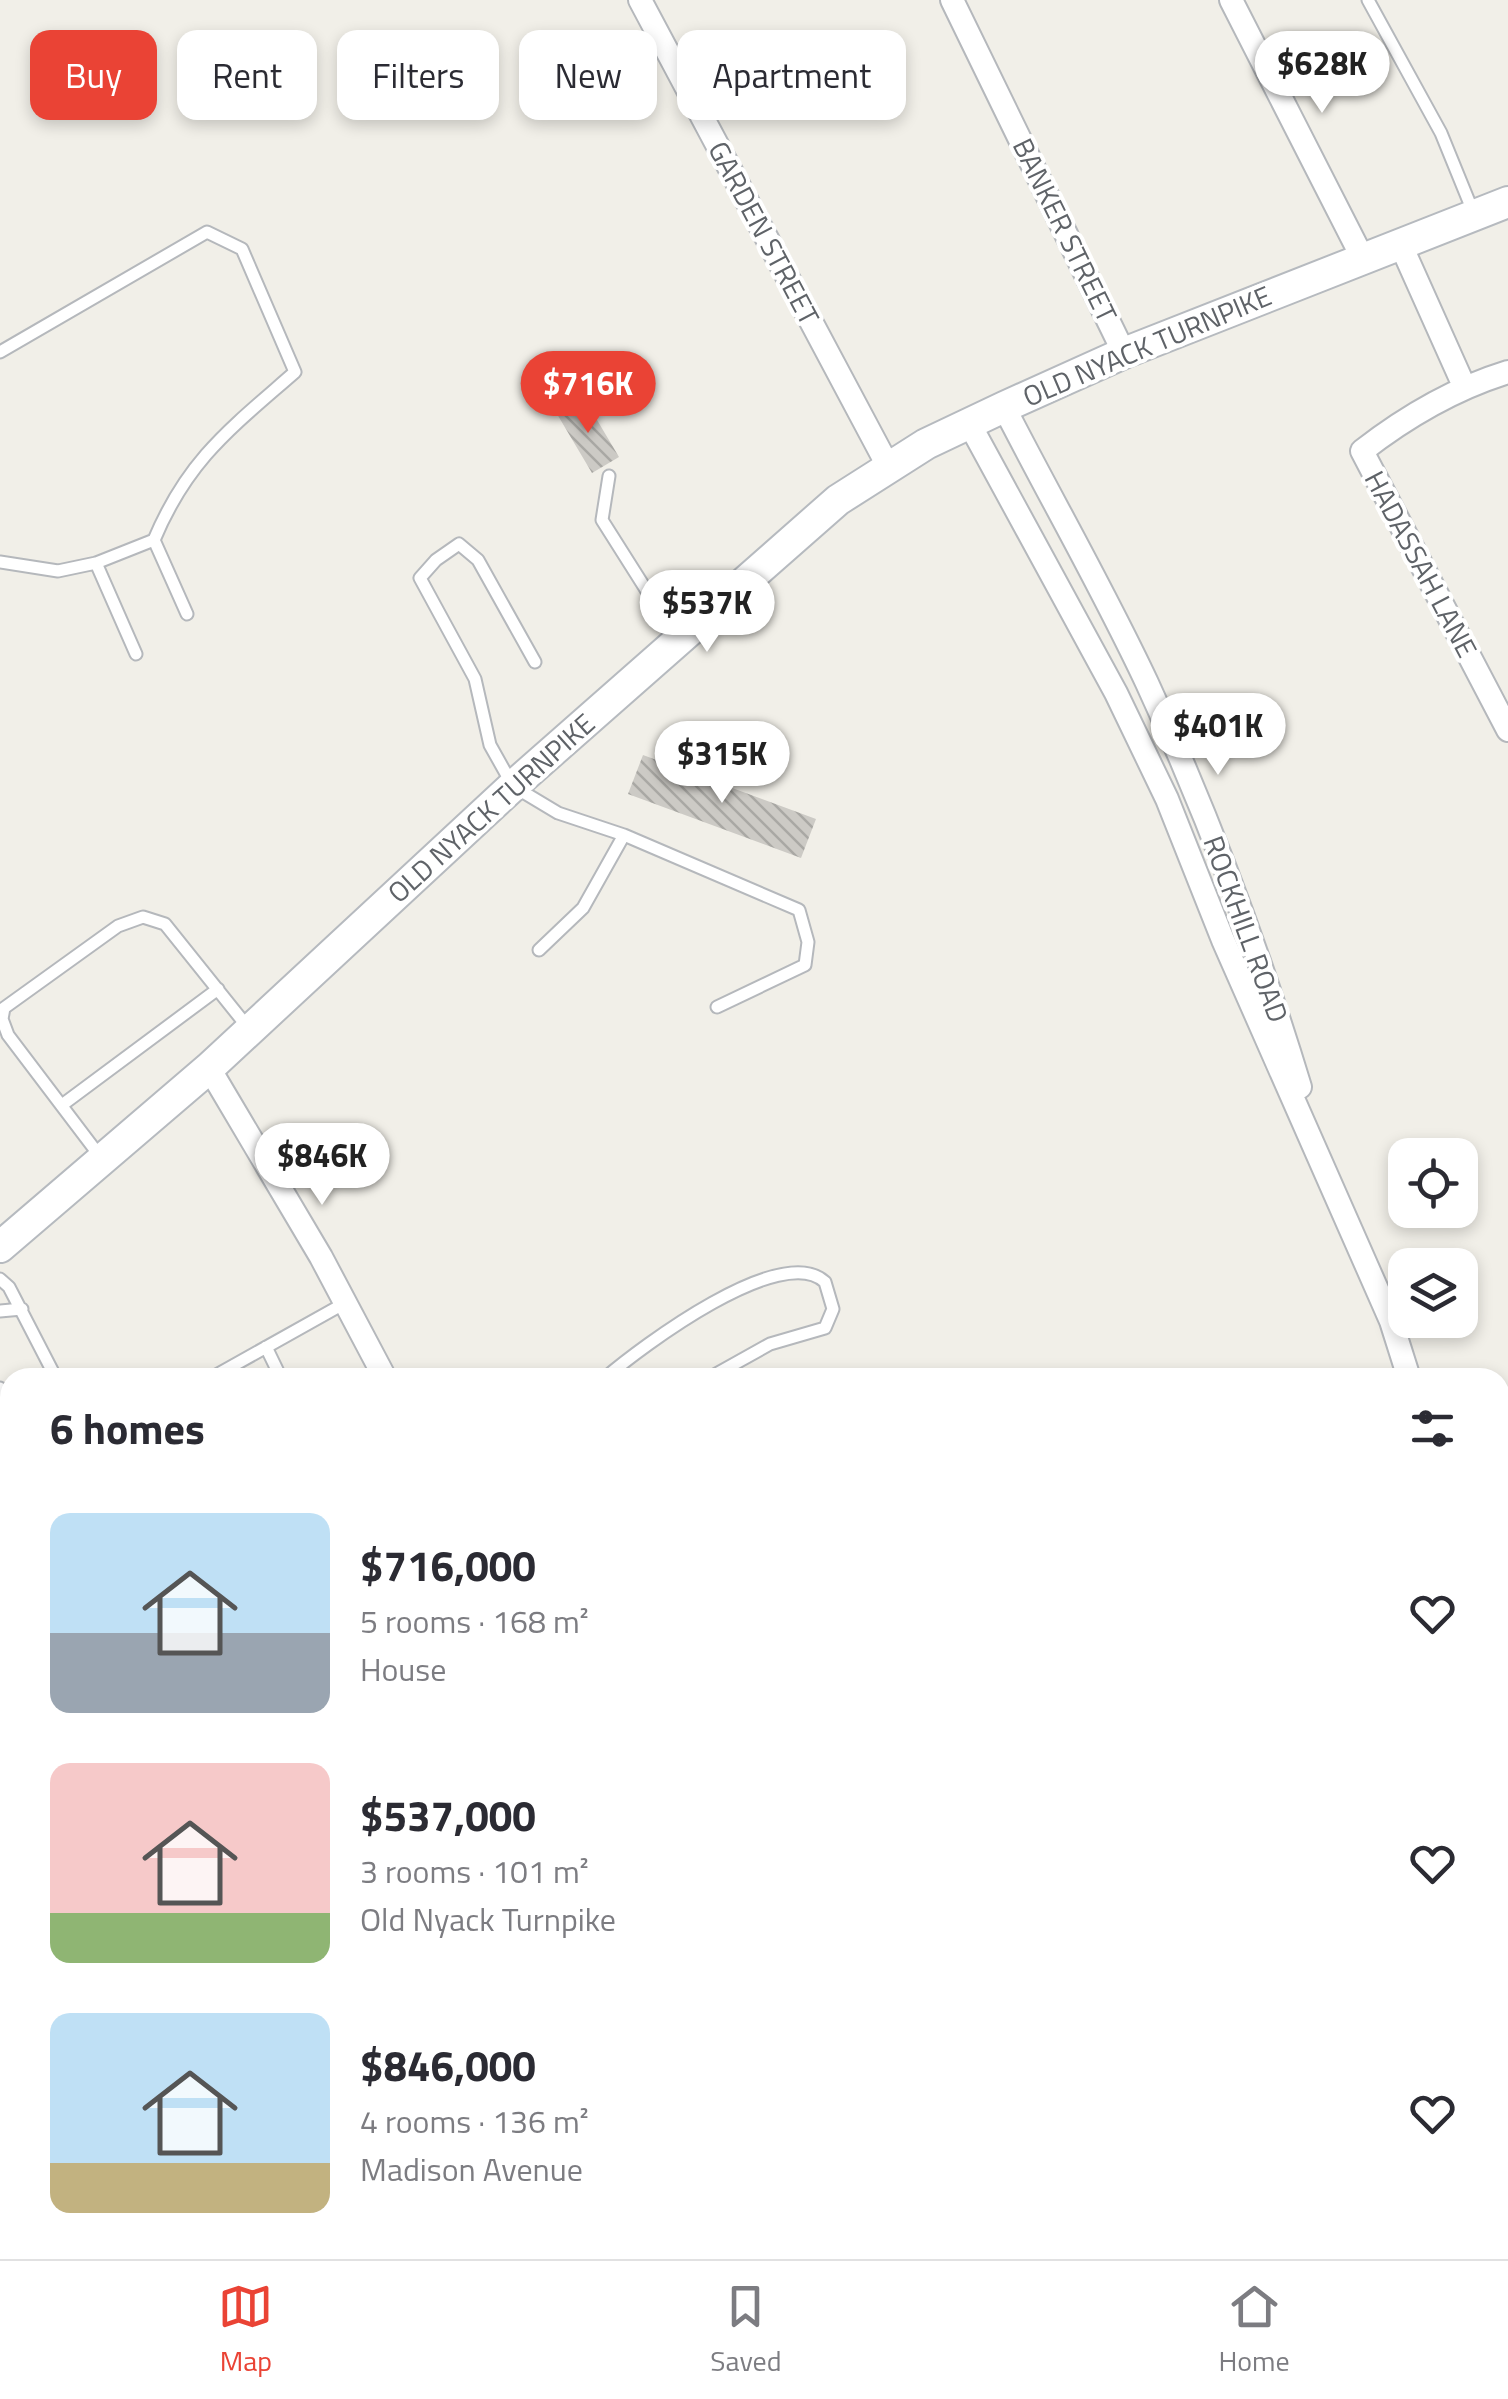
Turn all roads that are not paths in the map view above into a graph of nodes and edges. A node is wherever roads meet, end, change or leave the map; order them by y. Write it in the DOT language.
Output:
graph roads {
  1 [pos="640,0"];
  2 [pos="952,0"];
  3 [pos="1231,0"];
  4 [pos="1368,0"];
  5 [pos="1508,202"];
  6 [pos="1474,214"];
  7 [pos="1400,242"];
  8 [pos="1362,257"];
  9 [pos="0,352"];
  10 [pos="1124,353"];
  11 [pos="1508,372"];
  12 [pos="1464,386"];
  13 [pos="1004,407"];
  14 [pos="969,423"];
  15 [pos="888,466"];
  16 [pos="609,476"];
  17 [pos="154,540"];
  18 [pos="0,562"];
  19 [pos="96,563"];
  20 [pos="187,614"];
  21 [pos="678,640"];
  22 [pos="136,654"];
  23 [pos="535,662"];
  24 [pos="1508,730"];
  25 [pos="513,786"];
  26 [pos="624,834"];
  27 [pos="539,950"];
  28 [pos="218,989"];
  29 [pos="717,1006"];
  30 [pos="250,1030"];
  31 [pos="209,1068"];
  32 [pos="62,1105"];
  33 [pos="104,1161"];
  34 [pos="1332,1191"];
  35 [pos="0,1246"];
  36 [pos="0,1281"];
  37 [pos="345,1304"];
  38 [pos="22,1309"];
  39 [pos="0,1311"];
  40 [pos="266,1347"];
  41 [pos="51,1368"];
  42 [pos="229,1368"];
  43 [pos="276,1368"];
  44 [pos="380,1368"];
  45 [pos="620,1368"];
  46 [pos="727,1368"];
  47 [pos="1406,1368"];
  1 -- 15 [label="street, GARDEN STREET"];
  2 -- 10 [label="street, BANKER STREET"];
  3 -- 8 [label="street"];
  4 -- 6 [label="lane"];
  5 -- 6 [label="street, OLD NYACK TURNPIKE"];
  6 -- 7 [label="street, OLD NYACK TURNPIKE"];
  7 -- 8 [label="street, OLD NYACK TURNPIKE"];
  7 -- 12 [label="street"];
  8 -- 10 [label="street, OLD NYACK TURNPIKE"];
  9 -- 17 [label="lane"];
  10 -- 13 [label="street, OLD NYACK TURNPIKE"];
  11 -- 12 [label="street"];
  12 -- 24 [label="street, HADASSAH LANE"];
  13 -- 14 [label="street, OLD NYACK TURNPIKE"];
  13 -- 34 [label="street, ROCKHILL ROAD"];
  14 -- 15 [label="street, OLD NYACK TURNPIKE"];
  14 -- 34 [label="street, ROCKHILL ROAD"];
  15 -- 21 [label="street, OLD NYACK TURNPIKE"];
  16 -- 21 [label="lane"];
  17 -- 19 [label="lane"];
  17 -- 20 [label="lane"];
  18 -- 19 [label="lane"];
  19 -- 22 [label="lane"];
  21 -- 25 [label="street, OLD NYACK TURNPIKE"];
  23 -- 25 [label="lane"];
  25 -- 26 [label="lane"];
  25 -- 30 [label="street, OLD NYACK TURNPIKE"];
  26 -- 27 [label="lane"];
  26 -- 29 [label="lane"];
  28 -- 30 [label="lane"];
  28 -- 32 [label="lane"];
  28 -- 32 [label="lane"];
  30 -- 31 [label="street, OLD NYACK TURNPIKE"];
  31 -- 33 [label="street, OLD NYACK TURNPIKE"];
  31 -- 37 [label="street"];
  32 -- 33 [label="lane"];
  33 -- 35 [label="street, OLD NYACK TURNPIKE"];
  34 -- 47 [label="street, ROCKHILL ROAD"];
  36 -- 38 [label="lane"];
  37 -- 40 [label="lane"];
  37 -- 44 [label="street"];
  38 -- 39 [label="lane"];
  38 -- 41 [label="lane"];
  40 -- 42 [label="lane"];
  40 -- 43 [label="lane"];
  45 -- 46 [label="lane"];
}
